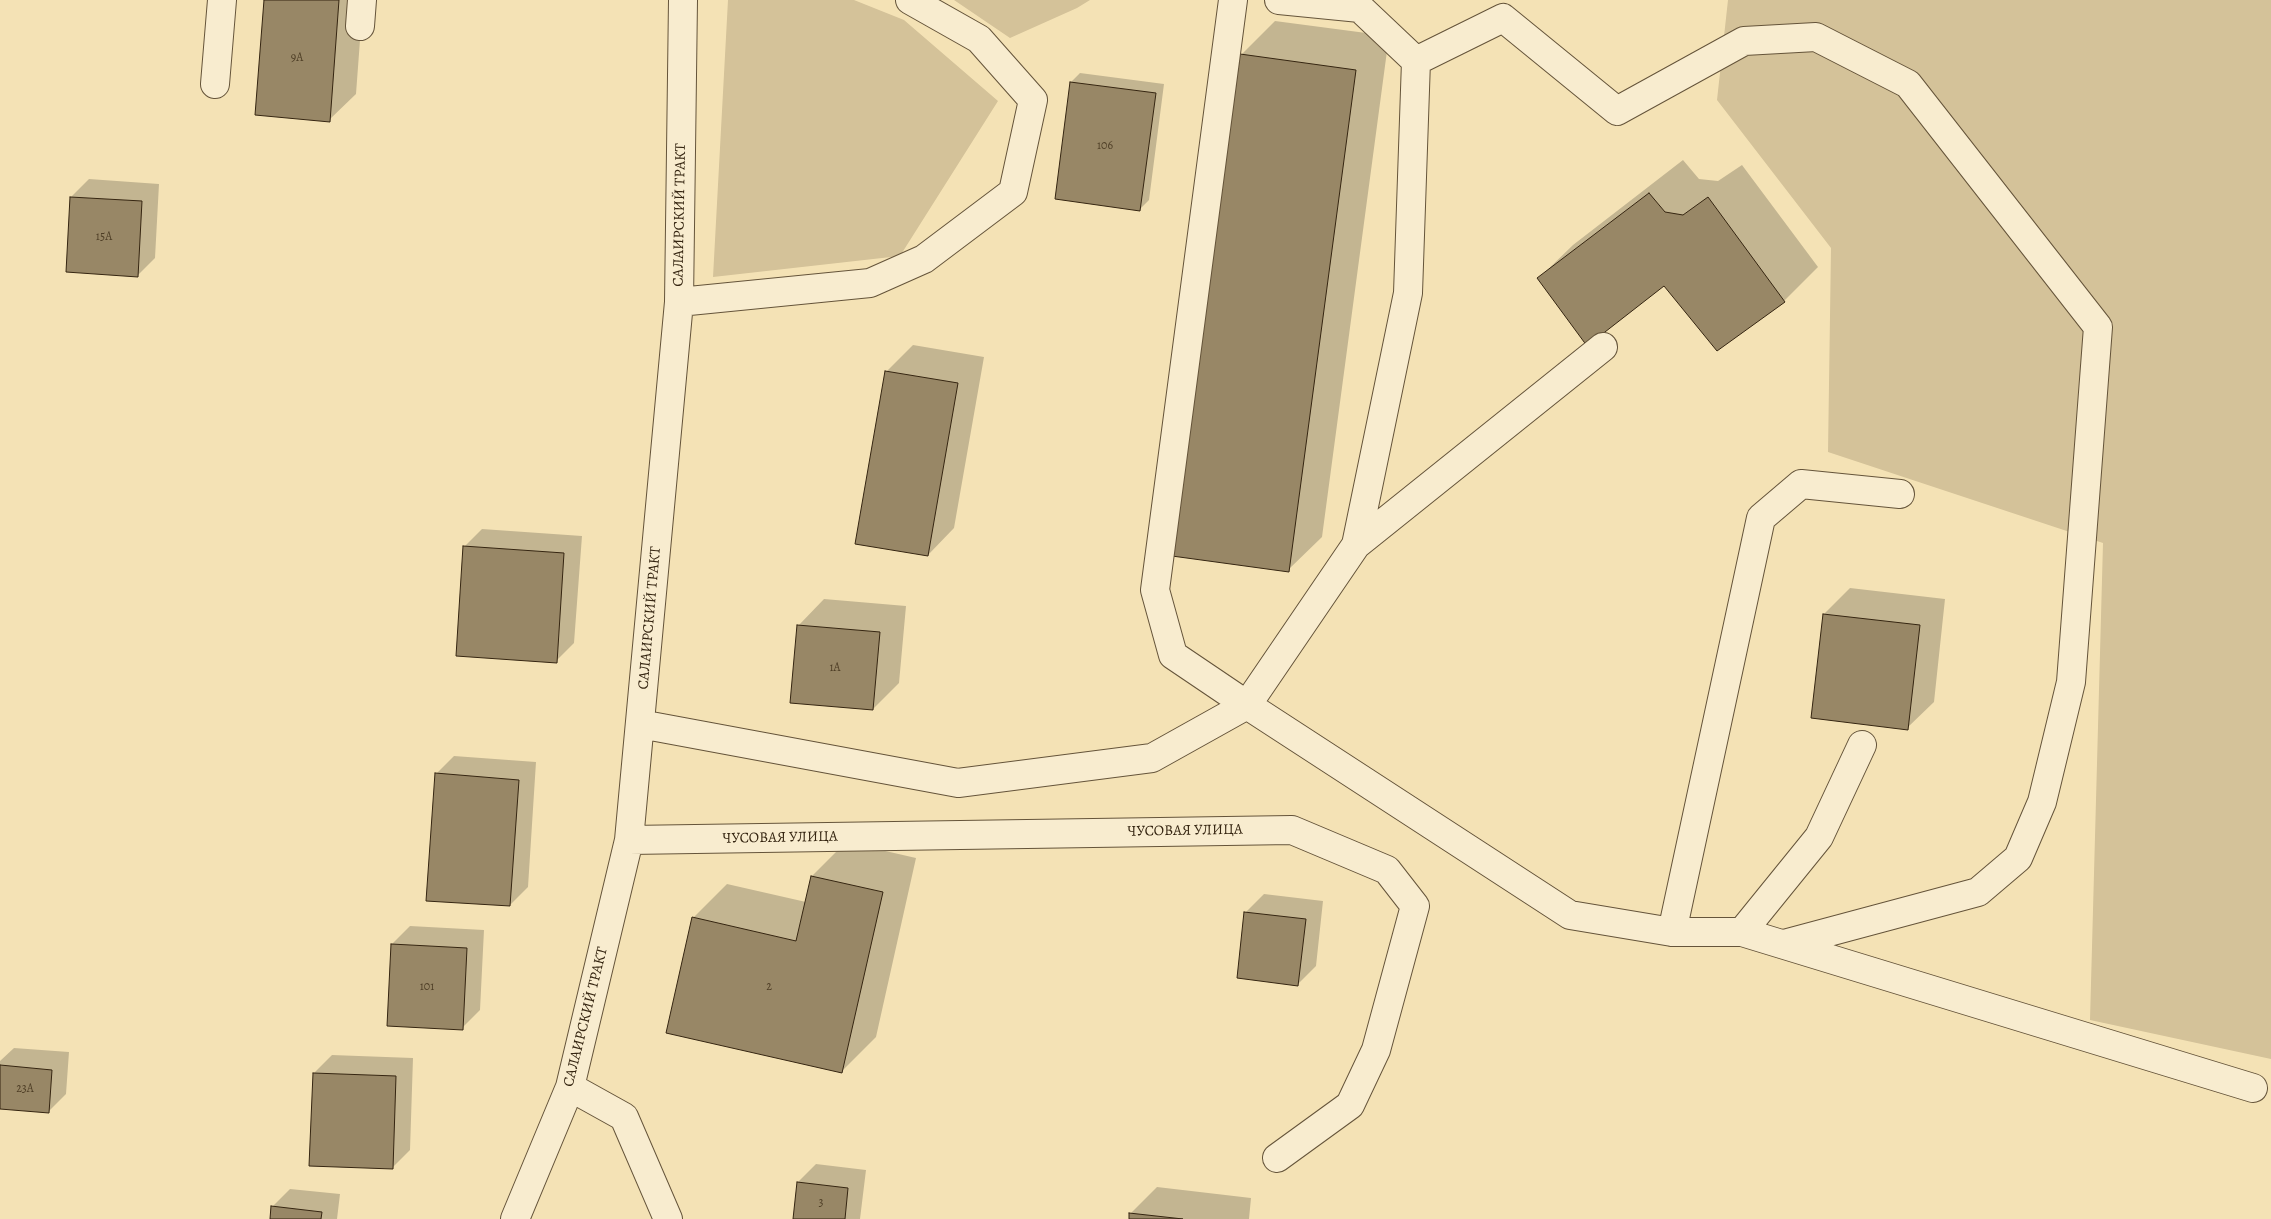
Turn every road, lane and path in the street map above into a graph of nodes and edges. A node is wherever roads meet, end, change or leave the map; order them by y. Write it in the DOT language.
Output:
graph roads {
  1 [pos="222,0"];
  2 [pos="683,0"];
  3 [pos="910,0"];
  4 [pos="1233,0"];
  5 [pos="1279,0"];
  6 [pos="1416,61"];
  7 [pos="215,84"];
  8 [pos="679,302"];
  9 [pos="1603,346"];
  10 [pos="1900,494"];
  11 [pos="1356,545"];
  12 [pos="1246,705"];
  13 [pos="640,724"];
  14 [pos="1862,745"];
  15 [pos="629,840"];
  16 [pos="1672,932"];
  17 [pos="1742,932"];
  18 [pos="1784,944"];
  19 [pos="570,1087"];
  20 [pos="2253,1088"];
  21 [pos="1277,1158"];
  22 [pos="515,1219"];
  23 [pos="668,1219"];
  1 -- 7 [label="street"];
  2 -- 8 [label="street, САЛАИРСКИЙ ТРАКТ"];
  3 -- 8 [label="street"];
  4 -- 12 [label="street"];
  5 -- 6 [label="street"];
  6 -- 11 [label="street"];
  6 -- 18 [label="street"];
  8 -- 13 [label="street, САЛАИРСКИЙ ТРАКТ"];
  9 -- 11 [label="street"];
  10 -- 16 [label="street"];
  11 -- 12 [label="street"];
  12 -- 13 [label="street"];
  12 -- 16 [label="street"];
  13 -- 15 [label="street, САЛАИРСКИЙ ТРАКТ"];
  14 -- 17 [label="street"];
  15 -- 19 [label="street, САЛАИРСКИЙ ТРАКТ"];
  15 -- 21 [label="street, ЧУСОВАЯ УЛИЦА"];
  16 -- 17 [label="street"];
  17 -- 18 [label="street"];
  18 -- 20 [label="street"];
  19 -- 22 [label="street, САЛАИРСКИЙ ТРАКТ"];
  19 -- 23 [label="street"];
}
